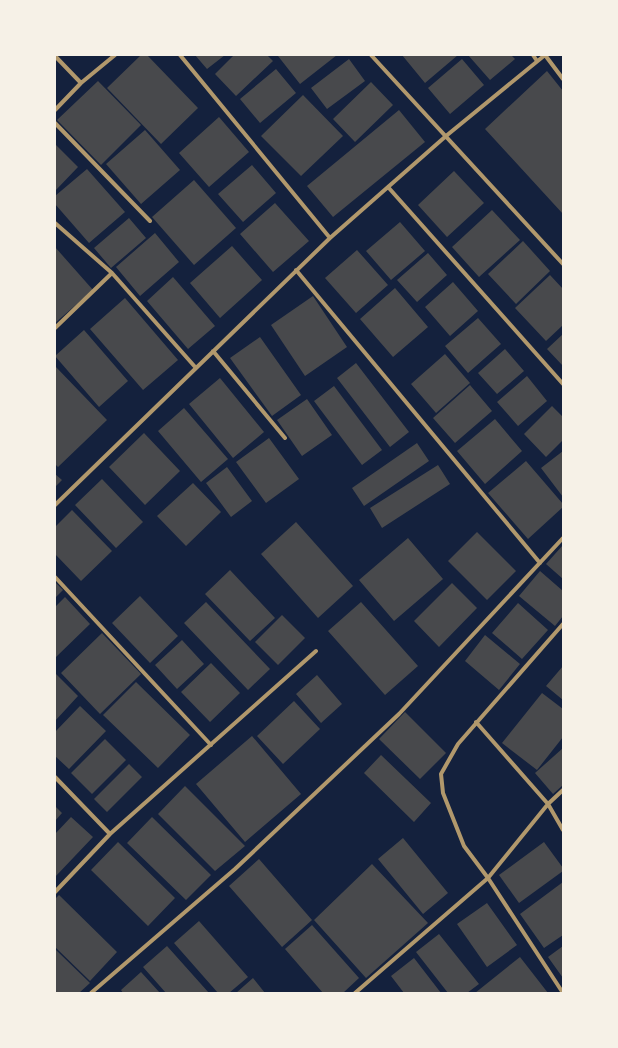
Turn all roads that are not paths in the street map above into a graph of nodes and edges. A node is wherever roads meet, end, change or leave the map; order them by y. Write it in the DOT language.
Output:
graph roads {
  1 [pos="115,55"];
  2 [pos="180,55"];
  3 [pos="370,55"];
  4 [pos="533,55"];
  5 [pos="545,55"];
  6 [pos="55,56"];
  7 [pos="537,61"];
  8 [pos="563,79"];
  9 [pos="81,84"];
  10 [pos="55,110"];
  11 [pos="55,123"];
  12 [pos="446,136"];
  13 [pos="388,187"];
  14 [pos="150,221"];
  15 [pos="55,223"];
  16 [pos="330,238"];
  17 [pos="563,264"];
  18 [pos="296,270"];
  19 [pos="112,273"];
  20 [pos="55,328"];
  21 [pos="213,351"];
  22 [pos="196,368"];
  23 [pos="563,384"];
  24 [pos="285,438"];
  25 [pos="55,505"];
  26 [pos="563,538"];
  27 [pos="540,563"];
  28 [pos="55,578"];
  29 [pos="563,624"];
  30 [pos="316,651"];
  31 [pos="476,722"];
  32 [pos="211,745"];
  33 [pos="55,777"];
  34 [pos="563,790"];
  35 [pos="548,804"];
  36 [pos="563,830"];
  37 [pos="110,834"];
  38 [pos="488,878"];
  39 [pos="55,892"];
  40 [pos="91,993"];
  41 [pos="355,993"];
  42 [pos="563,993"];
  1 -- 9 [label="street"];
  2 -- 16 [label="street"];
  3 -- 12 [label="street"];
  4 -- 7 [label="street"];
  5 -- 7 [label="street"];
  5 -- 8 [label="street"];
  6 -- 9 [label="street"];
  7 -- 12 [label="street"];
  9 -- 10 [label="street"];
  11 -- 14 [label="street"];
  12 -- 13 [label="street"];
  12 -- 17 [label="street"];
  13 -- 16 [label="street"];
  13 -- 23 [label="street"];
  15 -- 19 [label="street"];
  16 -- 18 [label="street"];
  18 -- 21 [label="street"];
  18 -- 27 [label="street"];
  19 -- 20 [label="street"];
  19 -- 22 [label="street"];
  21 -- 22 [label="street"];
  21 -- 24 [label="street"];
  22 -- 25 [label="street"];
  26 -- 27 [label="street"];
  27 -- 40 [label="street"];
  28 -- 32 [label="street"];
  29 -- 31 [label="street"];
  30 -- 32 [label="street"];
  31 -- 35 [label="street"];
  31 -- 38 [label="street"];
  32 -- 37 [label="street"];
  33 -- 37 [label="street"];
  34 -- 35 [label="street"];
  35 -- 36 [label="street"];
  35 -- 38 [label="street"];
  37 -- 39 [label="street"];
  38 -- 41 [label="street"];
  38 -- 42 [label="street"];
}
